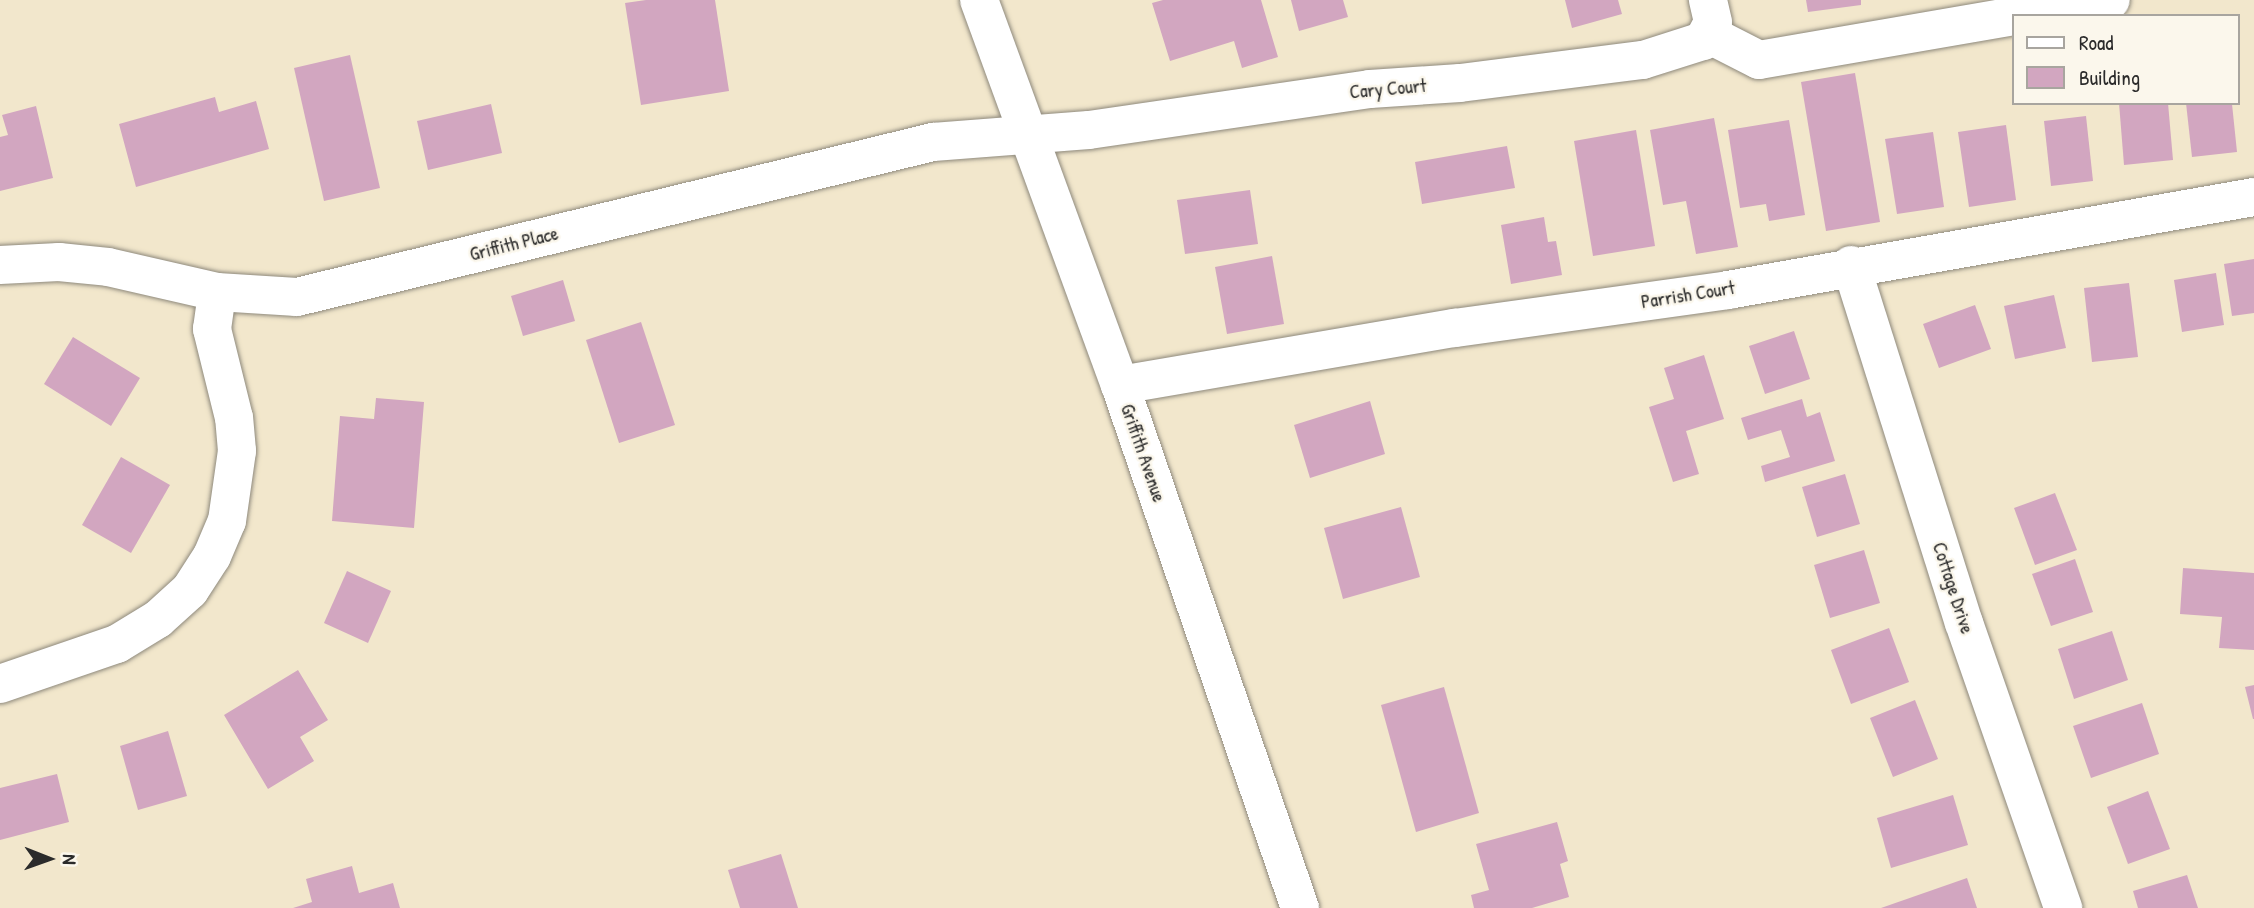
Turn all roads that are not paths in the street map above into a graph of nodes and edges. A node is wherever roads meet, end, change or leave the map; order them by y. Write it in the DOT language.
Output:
graph roads {
  1 [pos="979,0"];
  2 [pos="2111,0"];
  3 [pos="2028,14"];
  4 [pos="1709,17"];
  5 [pos="2012,17"];
  6 [pos="1026,132"];
  7 [pos="2254,197"];
  8 [pos="0,265"];
  9 [pos="1851,265"];
  10 [pos="217,292"];
  11 [pos="1120,385"];
  12 [pos="0,684"];
  13 [pos="1300,908"];
  14 [pos="2063,908"];
  1 -- 6 [label="street, Griffith Avenue"];
  2 -- 3 [label="street"];
  4 -- 5 [label="street"];
  4 -- 6 [label="street, Cary Court"];
  6 -- 10 [label="street, Griffith Place"];
  6 -- 11 [label="street, Griffith Avenue"];
  7 -- 9 [label="street, Parrish Court"];
  8 -- 10 [label="street, Griffith Place"];
  9 -- 11 [label="street, Parrish Court"];
  9 -- 14 [label="street, Cottage Drive"];
  10 -- 12 [label="street"];
  11 -- 13 [label="street, Griffith Avenue"];
}
